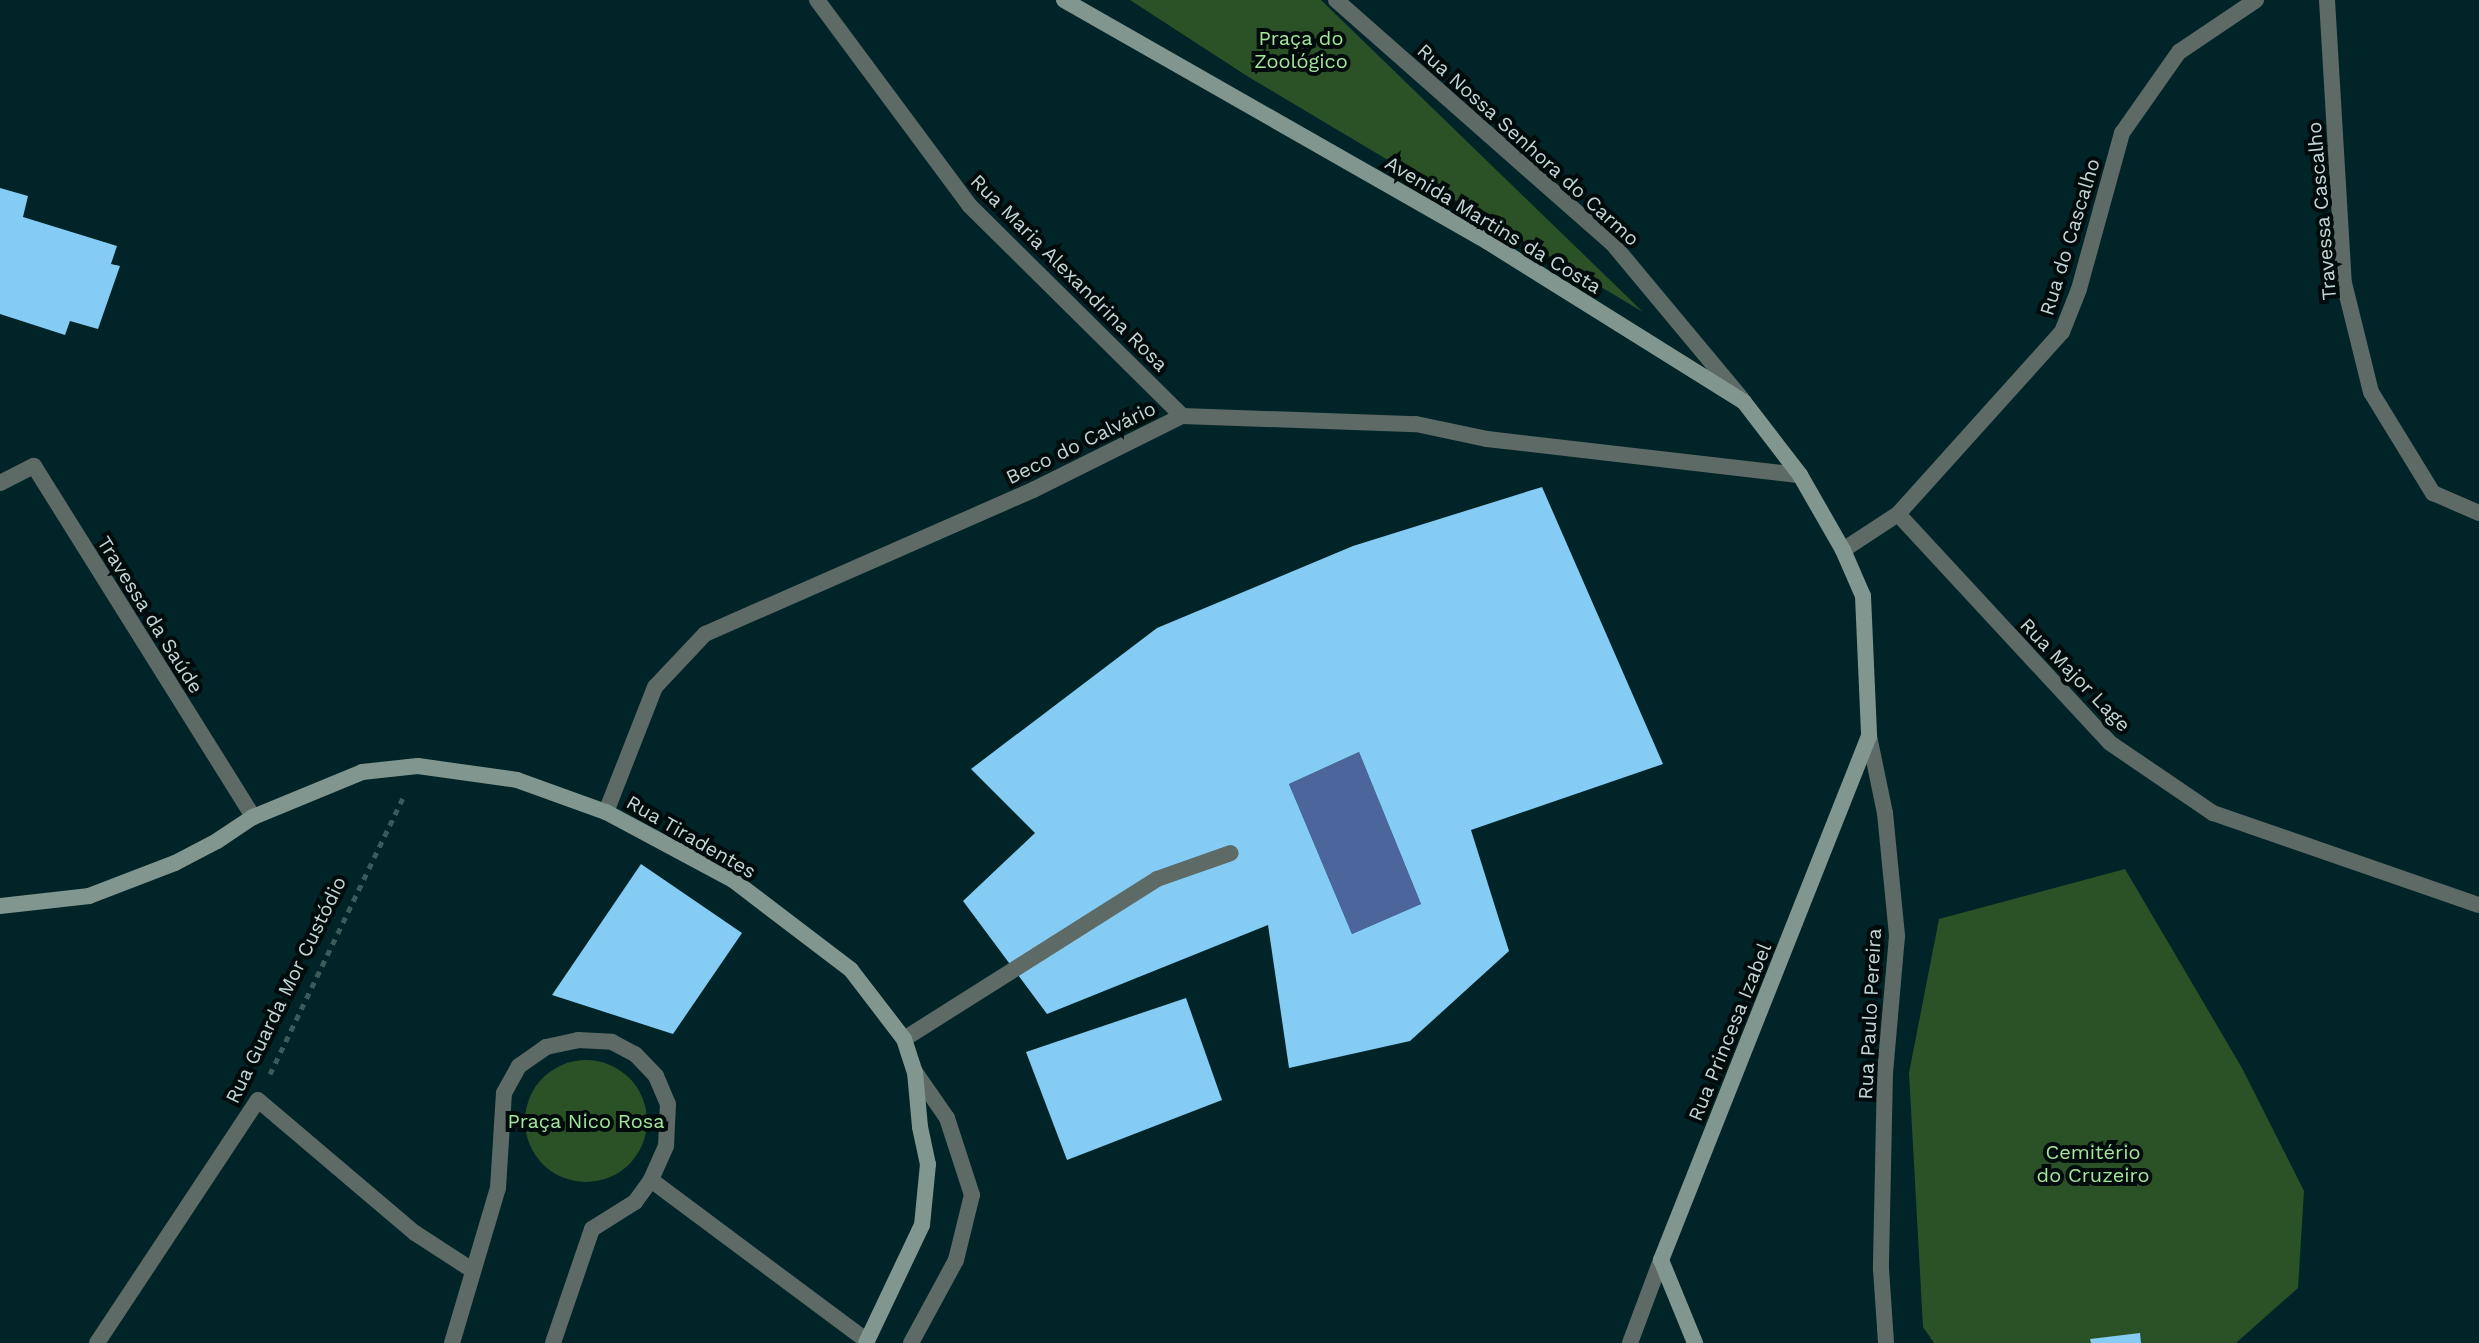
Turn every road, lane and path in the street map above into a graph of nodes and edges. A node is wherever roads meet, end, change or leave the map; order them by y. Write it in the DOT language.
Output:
graph roads {
  1 [pos="817,0"];
  2 [pos="1064,0"];
  3 [pos="1336,0"];
  4 [pos="2256,0"];
  5 [pos="2327,0"];
  6 [pos="1744,402"];
  7 [pos="1182,416"];
  8 [pos="1800,475"];
  9 [pos="0,483"];
  10 [pos="2479,513"];
  11 [pos="1898,514"];
  12 [pos="1843,550"];
  13 [pos="1869,736"];
  14 [pos="418,766"];
  15 [pos="606,812"];
  16 [pos="253,817"];
  17 [pos="1231,853"];
  18 [pos="2479,905"];
  19 [pos="0,906"];
  20 [pos="904,1039"];
  21 [pos="915,1072"];
  22 [pos="258,1100"];
  23 [pos="651,1180"];
  24 [pos="1661,1260"];
  25 [pos="472,1270"];
  26 [pos="866,1342"];
  27 [pos="97,1343"];
  28 [pos="452,1343"];
  29 [pos="553,1343"];
  30 [pos="911,1343"];
  31 [pos="1630,1343"];
  32 [pos="1695,1343"];
  33 [pos="1886,1343"];
  1 -- 7 [label="street, Rua Maria Alexandrina Rosa"];
  2 -- 6 [label="street, Avenida Martins da Costa"];
  3 -- 6 [label="street, Rua Nossa Senhora do Carmo"];
  4 -- 11 [label="street, Rua do Cascalho"];
  5 -- 10 [label="street, Travessa Cascalho"];
  6 -- 8 [label="street, Avenida Martins da Costa"];
  7 -- 8 [label="street, Beco do Calvário"];
  7 -- 15 [label="street, Beco do Calvário"];
  8 -- 12 [label="street, Avenida Martins da Costa"];
  9 -- 16 [label="street, Travessa da Saúde"];
  11 -- 12 [label="street, Rua do Cascalho"];
  11 -- 18 [label="street, Rua Major Lage"];
  12 -- 13 [label="street, Rua Paulo Pereira"];
  13 -- 24 [label="street, Rua Princesa Izabel"];
  13 -- 33 [label="street, Rua Paulo Pereira"];
  14 -- 15 [label="street, Rua Tiradentes"];
  14 -- 16 [label="street, Rua Tiradentes"];
  14 -- 22 [label="path, Rua Guarda Mor Custódio"];
  15 -- 20 [label="street, Rua Tiradentes"];
  16 -- 19 [label="street, Rua Tiradentes"];
  17 -- 20 [label="street"];
  20 -- 21 [label="street, Rua Tiradentes"];
  21 -- 26 [label="street, Rua Tiradentes"];
  21 -- 30 [label="street"];
  22 -- 25 [label="street"];
  22 -- 27 [label="street, Rua Guarda Mor Custódio"];
  23 -- 25 [label="street"];
  23 -- 26 [label="street"];
  23 -- 29 [label="street"];
  24 -- 31 [label="street, Rua Princesa Izabel"];
  24 -- 32 [label="street"];
  25 -- 28 [label="street"];
}
